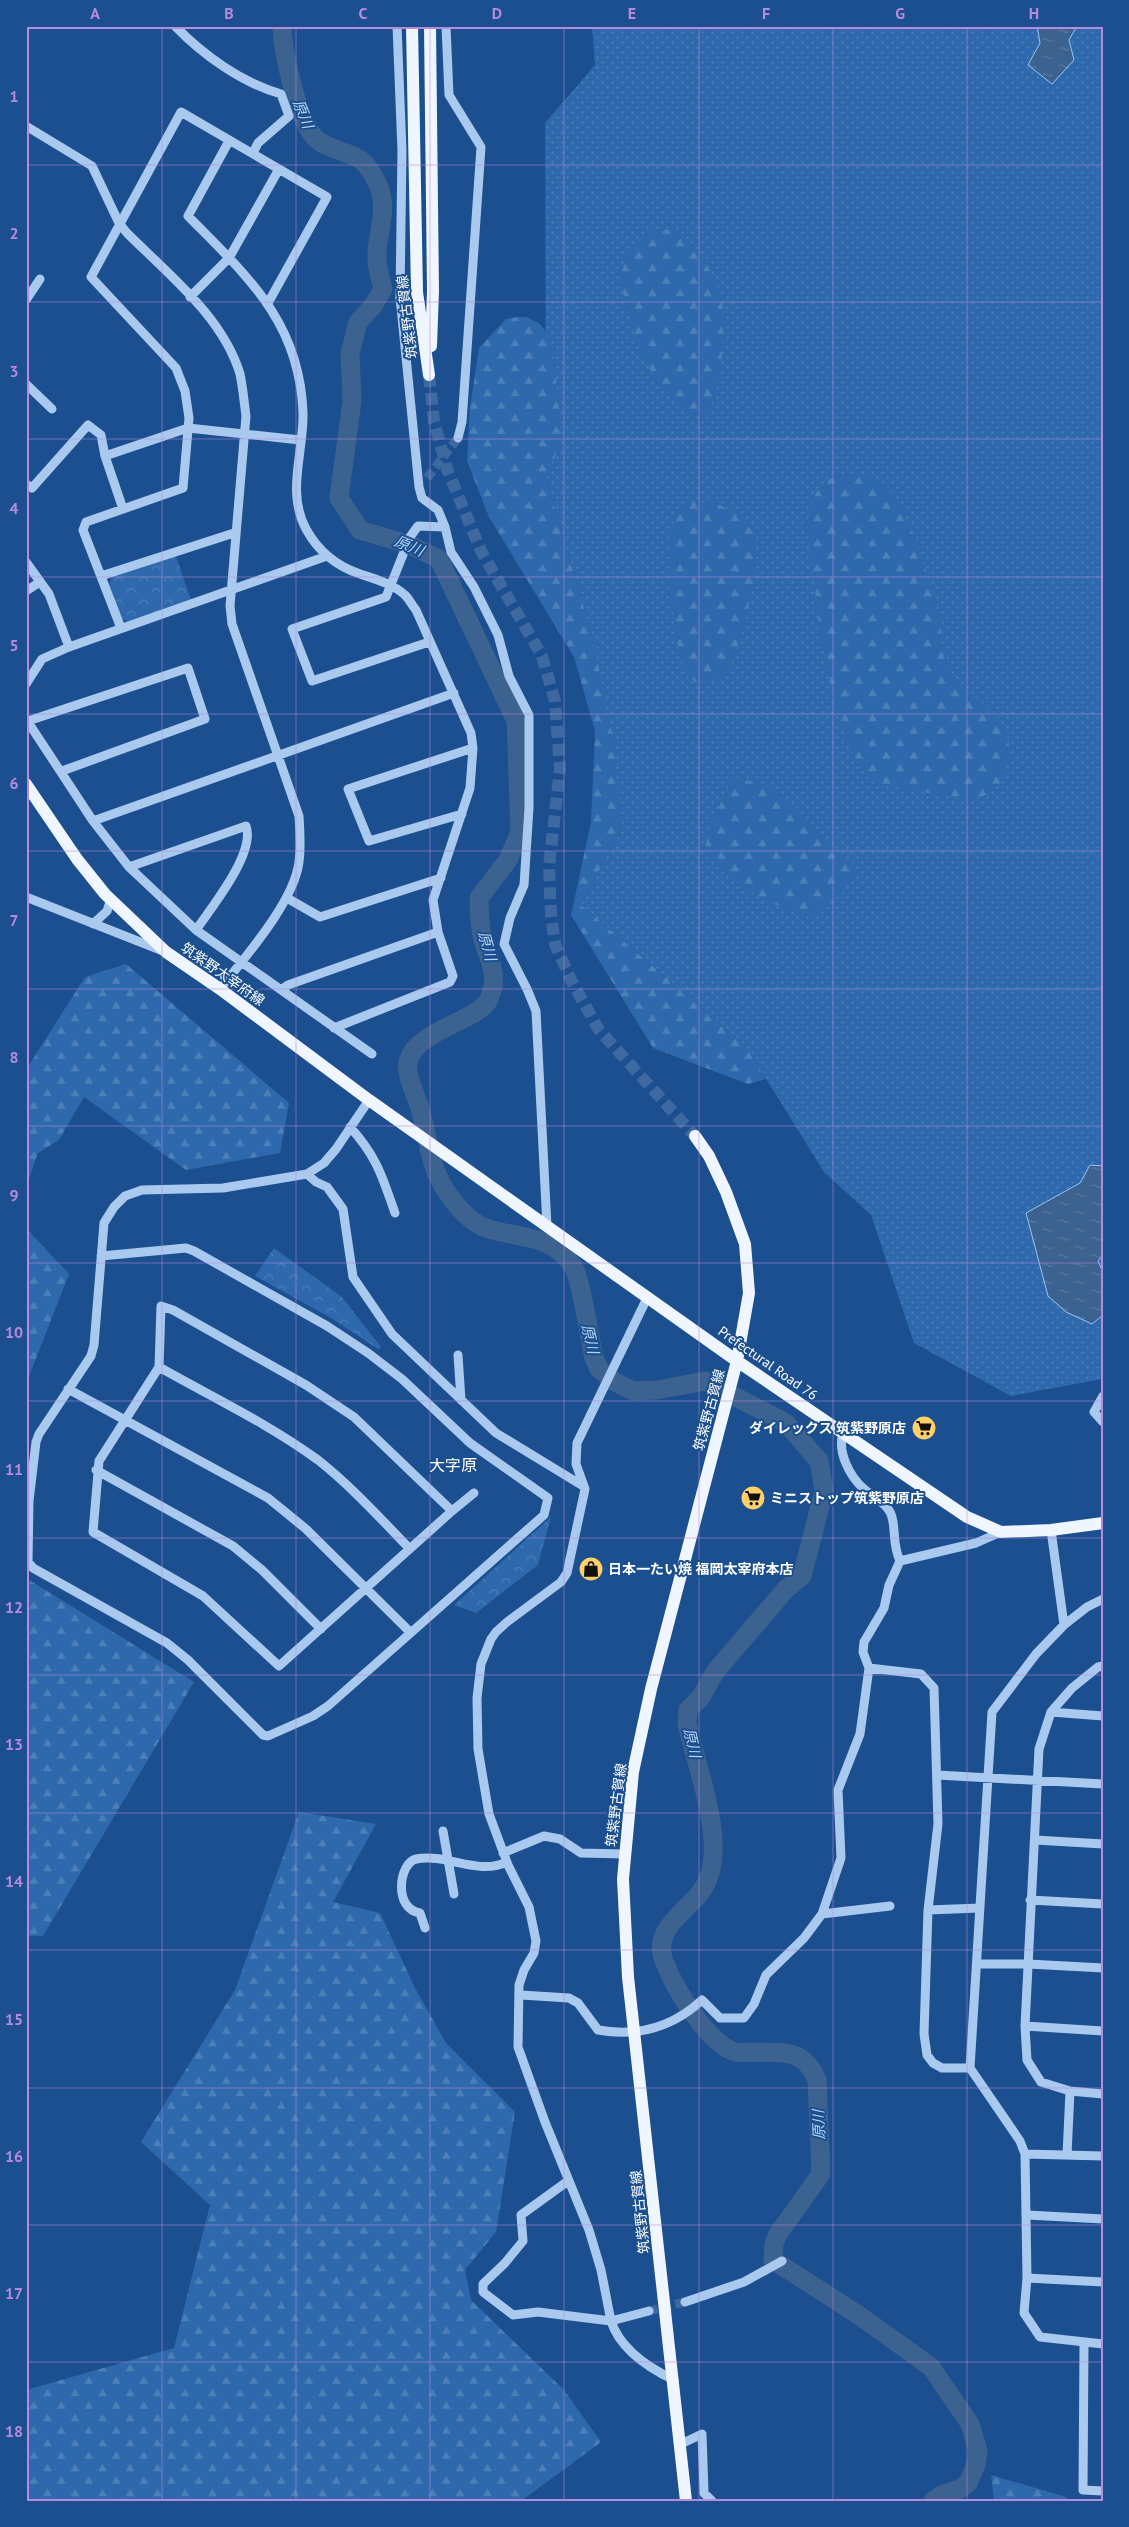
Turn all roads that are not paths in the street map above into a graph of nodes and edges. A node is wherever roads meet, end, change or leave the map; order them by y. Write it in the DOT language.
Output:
graph roads {
  1 [pos="175,26"];
  2 [pos="397,26"];
  3 [pos="412,26"];
  4 [pos="430,26"];
  5 [pos="446,26"];
  6 [pos="26,126"];
  7 [pos="229,141"];
  8 [pos="252,153"];
  9 [pos="279,169"];
  10 [pos="119,223"];
  11 [pos="229,258"];
  12 [pos="40,279"];
  13 [pos="190,297"];
  14 [pos="26,300"];
  15 [pos="268,303"];
  16 [pos="26,384"];
  17 [pos="52,409"];
  18 [pos="188,428"];
  19 [pos="244,433"];
  20 [pos="458,438"];
  21 [pos="300,440"];
  22 [pos="106,456"];
  23 [pos="427,478"];
  24 [pos="26,484"];
  25 [pos="419,487"];
  26 [pos="123,509"];
  27 [pos="445,527"];
  28 [pos="234,533"];
  29 [pos="327,556"];
  30 [pos="26,562"];
  31 [pos="101,576"];
  32 [pos="40,582"];
  33 [pos="392,587"];
  34 [pos="230,590"];
  35 [pos="26,591"];
  36 [pos="121,628"];
  37 [pos="429,642"];
  38 [pos="69,647"];
  39 [pos="26,684"];
  40 [pos="454,693"];
  41 [pos="27,720"];
  42 [pos="473,748"];
  43 [pos="278,754"];
  44 [pos="62,771"];
  45 [pos="28,792"];
  46 [pos="462,814"];
  47 [pos="93,821"];
  48 [pos="129,867"];
  49 [pos="441,878"];
  50 [pos="26,897"];
  51 [pos="287,898"];
  52 [pos="111,899"];
  53 [pos="93,924"];
  54 [pos="196,930"];
  55 [pos="438,932"];
  56 [pos="166,952"];
  57 [pos="241,962"];
  58 [pos="220,989"];
  59 [pos="281,990"];
  60 [pos="334,1028"];
  61 [pos="372,1054"];
  62 [pos="369,1100"];
  63 [pos="350,1127"];
  64 [pos="695,1136"];
  65 [pos="440,1150"];
  66 [pos="306,1174"];
  67 [pos="395,1213"];
  68 [pos="547,1226"];
  69 [pos="101,1256"];
  70 [pos="648,1296"];
  71 [pos="458,1356"];
  72 [pos="737,1361"];
  73 [pos="159,1367"];
  74 [pos="68,1389"];
  75 [pos="1103,1396"];
  76 [pos="461,1400"];
  77 [pos="124,1419"];
  78 [pos="1103,1422"];
  79 [pos="843,1434"];
  80 [pos="96,1470"];
  81 [pos="584,1486"];
  82 [pos="474,1493"];
  83 [pos="452,1511"];
  84 [pos="1103,1523"];
  85 [pos="1051,1530"];
  86 [pos="1001,1532"];
  87 [pos="409,1548"];
  88 [pos="900,1561"];
  89 [pos="366,1589"];
  90 [pos="1103,1599"];
  91 [pos="1064,1624"];
  92 [pos="321,1628"];
  93 [pos="410,1632"];
  94 [pos="1103,1666"];
  95 [pos="869,1668"];
  96 [pos="1051,1712"];
  97 [pos="1103,1716"];
  98 [pos="937,1775"];
  99 [pos="987,1778"];
  100 [pos="1037,1781"];
  101 [pos="1103,1784"];
  102 [pos="443,1831"];
  103 [pos="1035,1840"];
  104 [pos="1103,1844"];
  105 [pos="503,1853"];
  106 [pos="625,1854"];
  107 [pos="446,1858"];
  108 [pos="507,1862"];
  109 [pos="454,1894"];
  110 [pos="1030,1900"];
  111 [pos="1103,1904"];
  112 [pos="890,1906"];
  113 [pos="980,1908"];
  114 [pos="928,1910"];
  115 [pos="822,1914"];
  116 [pos="425,1928"];
  117 [pos="977,1964"];
  118 [pos="1028,1964"];
  119 [pos="1103,1968"];
  120 [pos="521,1996"];
  121 [pos="1024,2026"];
  122 [pos="635,2031"];
  123 [pos="1103,2031"];
  124 [pos="970,2068"];
  125 [pos="1070,2091"];
  126 [pos="1103,2094"];
  127 [pos="1025,2154"];
  128 [pos="1067,2155"];
  129 [pos="1103,2156"];
  130 [pos="568,2181"];
  131 [pos="1027,2215"];
  132 [pos="1103,2218"];
  133 [pos="782,2262"];
  134 [pos="1028,2278"];
  135 [pos="1103,2282"];
  136 [pos="685,2302"];
  137 [pos="649,2311"];
  138 [pos="611,2321"];
  139 [pos="1084,2344"];
  140 [pos="1103,2344"];
  141 [pos="674,2380"];
  142 [pos="681,2444"];
  143 [pos="1103,2491"];
  144 [pos="686,2501"];
  145 [pos="712,2501"];
  1 -- 8 [label="street"];
  2 -- 25 [label="street"];
  3 -- 4 [label="main road, 筑紫野古賀線"];
  5 -- 20 [label="street"];
  6 -- 10 [label="street"];
  7 -- 8 [label="street"];
  7 -- 10 [label="street"];
  7 -- 11 [label="street"];
  8 -- 9 [label="street"];
  9 -- 11 [label="street"];
  9 -- 15 [label="street"];
  10 -- 13 [label="street"];
  10 -- 18 [label="street"];
  11 -- 13 [label="street"];
  11 -- 15 [label="street"];
  12 -- 14 [label="street"];
  13 -- 19 [label="street"];
  15 -- 21 [label="street"];
  16 -- 17 [label="street"];
  18 -- 19 [label="street"];
  18 -- 22 [label="street"];
  18 -- 26 [label="street"];
  19 -- 21 [label="street"];
  19 -- 28 [label="street"];
  21 -- 29 [label="street"];
  22 -- 24 [label="street"];
  22 -- 26 [label="street"];
  23 -- 25 [label="street"];
  25 -- 27 [label="street"];
  26 -- 31 [label="street"];
  27 -- 33 [label="street"];
  27 -- 68 [label="street"];
  28 -- 31 [label="street"];
  28 -- 34 [label="street"];
  29 -- 33 [label="street"];
  29 -- 34 [label="street"];
  30 -- 32 [label="street"];
  31 -- 36 [label="street"];
  32 -- 35 [label="street"];
  32 -- 38 [label="street"];
  33 -- 37 [label="street"];
  33 -- 37 [label="street"];
  34 -- 36 [label="street"];
  34 -- 43 [label="street"];
  36 -- 38 [label="street"];
  37 -- 40 [label="street"];
  38 -- 39 [label="street"];
  40 -- 42 [label="street"];
  40 -- 43 [label="street"];
  41 -- 44 [label="street"];
  41 -- 44 [label="street"];
  42 -- 46 [label="street"];
  42 -- 46 [label="street"];
  43 -- 47 [label="street"];
  43 -- 51 [label="street"];
  44 -- 47 [label="street"];
  45 -- 52 [label="main road, 筑紫野太宰府線"];
  46 -- 49 [label="street"];
  47 -- 48 [label="street"];
  48 -- 54 [label="street"];
  48 -- 54 [label="street"];
  49 -- 51 [label="street"];
  49 -- 55 [label="street"];
  50 -- 53 [label="street"];
  51 -- 57 [label="street"];
  52 -- 53 [label="street"];
  52 -- 56 [label="main road, 筑紫野太宰府線"];
  53 -- 56 [label="street"];
  54 -- 57 [label="street"];
  55 -- 59 [label="street"];
  55 -- 60 [label="street"];
  56 -- 58 [label="main road, 筑紫野太宰府線"];
  57 -- 58 [label="street"];
  57 -- 59 [label="street"];
  58 -- 62 [label="main road, 筑紫野太宰府線"];
  59 -- 60 [label="street"];
  60 -- 61 [label="street"];
  62 -- 63 [label="street"];
  62 -- 65 [label="main road, 筑紫野太宰府線"];
  63 -- 66 [label="street"];
  63 -- 67 [label="street"];
  64 -- 72 [label="main road, 筑紫野古賀線"];
  65 -- 68 [label="main road, Prefectural Road 76"];
  66 -- 69 [label="street"];
  66 -- 76 [label="street"];
  68 -- 70 [label="main road, Prefectural Road 76"];
  69 -- 74 [label="street"];
  69 -- 93 [label="street"];
  70 -- 72 [label="main road, Prefectural Road 76"];
  70 -- 81 [label="street"];
  71 -- 76 [label="street"];
  72 -- 79 [label="main road, Prefectural Road 76"];
  72 -- 106 [label="main road, 筑紫野古賀線"];
  73 -- 77 [label="street"];
  73 -- 83 [label="street"];
  73 -- 87 [label="street"];
  74 -- 77 [label="street"];
  74 -- 93 [label="street"];
  75 -- 78 [label="street"];
  76 -- 81 [label="street"];
  77 -- 80 [label="street"];
  77 -- 89 [label="street"];
  79 -- 86 [label="main road, Prefectural Road 76"];
  79 -- 88 [label="street"];
  80 -- 92 [label="street"];
  80 -- 92 [label="street"];
  81 -- 105 [label="street"];
  82 -- 83 [label="street"];
  83 -- 87 [label="street"];
  84 -- 85 [label="main road, Prefectural Road 76"];
  85 -- 86 [label="main road, Prefectural Road 76"];
  85 -- 91 [label="street"];
  86 -- 88 [label="street"];
  87 -- 89 [label="street"];
  88 -- 95 [label="street"];
  89 -- 92 [label="street"];
  89 -- 93 [label="street"];
  90 -- 91 [label="street"];
  91 -- 99 [label="street"];
  94 -- 96 [label="street"];
  95 -- 98 [label="street"];
  95 -- 115 [label="street"];
  96 -- 97 [label="street"];
  96 -- 100 [label="street"];
  98 -- 99 [label="street"];
  98 -- 114 [label="street"];
  99 -- 100 [label="street"];
  99 -- 113 [label="street"];
  100 -- 101 [label="street"];
  100 -- 103 [label="street"];
  102 -- 107 [label="street"];
  103 -- 104 [label="street"];
  103 -- 110 [label="street"];
  105 -- 106 [label="street"];
  105 -- 108 [label="street"];
  106 -- 122 [label="main road, 筑紫野古賀線"];
  107 -- 108 [label="street"];
  107 -- 109 [label="street"];
  107 -- 116 [label="street"];
  108 -- 120 [label="street"];
  110 -- 111 [label="street"];
  110 -- 118 [label="street"];
  112 -- 115 [label="street"];
  113 -- 114 [label="street"];
  113 -- 117 [label="street"];
  114 -- 124 [label="street"];
  115 -- 122 [label="street"];
  117 -- 118 [label="street"];
  117 -- 124 [label="street"];
  118 -- 119 [label="street"];
  118 -- 121 [label="street"];
  120 -- 122 [label="street"];
  120 -- 130 [label="street"];
  121 -- 123 [label="street"];
  121 -- 125 [label="street"];
  122 -- 141 [label="main road, 筑紫野古賀線"];
  124 -- 127 [label="street"];
  125 -- 126 [label="street"];
  125 -- 128 [label="street"];
  127 -- 128 [label="street"];
  127 -- 131 [label="street"];
  128 -- 129 [label="street"];
  130 -- 138 [label="street"];
  130 -- 138 [label="street"];
  131 -- 132 [label="street"];
  131 -- 134 [label="street"];
  133 -- 136 [label="street"];
  134 -- 135 [label="street"];
  134 -- 139 [label="street"];
  137 -- 138 [label="street"];
  138 -- 141 [label="street"];
  139 -- 140 [label="street"];
  139 -- 143 [label="street"];
  141 -- 142 [label="main road, 筑紫野古賀線"];
  142 -- 144 [label="main road, 筑紫野古賀線"];
  142 -- 145 [label="street"];
}
